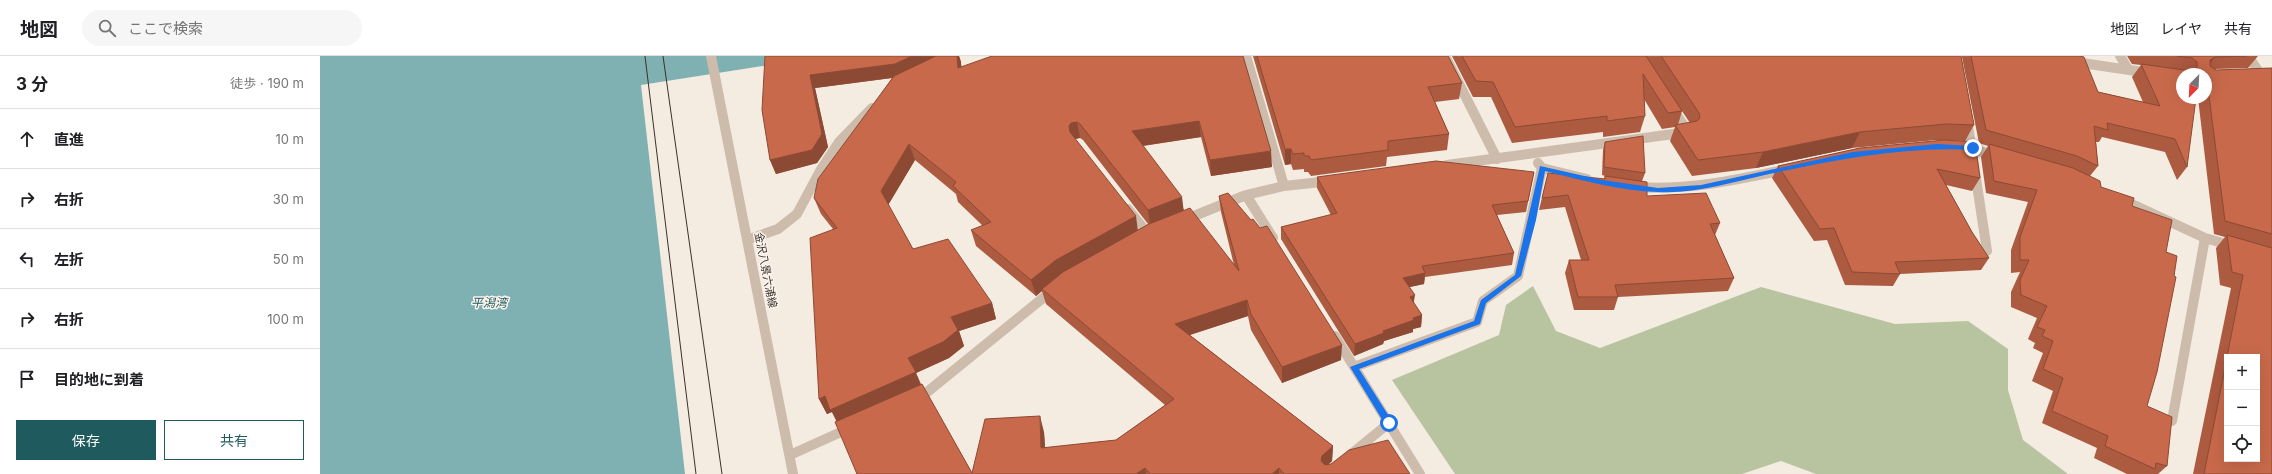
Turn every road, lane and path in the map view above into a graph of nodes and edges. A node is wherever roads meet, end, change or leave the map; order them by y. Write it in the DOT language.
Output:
graph roads {
  1 [pos="711,56"];
  2 [pos="1246,56"];
  3 [pos="1445,56"];
  4 [pos="2120,56"];
  5 [pos="2248,56"];
  6 [pos="2066,61"];
  7 [pos="2128,69"];
  8 [pos="2159,74"];
  9 [pos="2272,74"];
  10 [pos="881,99"];
  11 [pos="1668,100"];
  12 [pos="1966,110"];
  13 [pos="1952,147"];
  14 [pos="1973,148"];
  15 [pos="1532,155"];
  16 [pos="2009,158"];
  17 [pos="1497,159"];
  18 [pos="1434,167"];
  19 [pos="1797,167"];
  20 [pos="1542,168"];
  21 [pos="1339,179"];
  22 [pos="1594,181"];
  23 [pos="1623,185"];
  24 [pos="1284,186"];
  25 [pos="1246,195"];
  26 [pos="2115,197"];
  27 [pos="1120,198"];
  28 [pos="1175,224"];
  29 [pos="1162,229"];
  30 [pos="2205,238"];
  31 [pos="748,240"];
  32 [pos="1279,248"];
  33 [pos="2242,248"];
  34 [pos="1987,251"];
  35 [pos="1063,282"];
  36 [pos="1329,328"];
  37 [pos="1354,367"];
  38 [pos="905,403"];
  39 [pos="2172,421"];
  40 [pos="862,422"];
  41 [pos="1389,423"];
  42 [pos="790,455"];
  43 [pos="1338,465"];
  44 [pos="793,474"];
  45 [pos="1420,474"];
  1 -- 31 [label="street, 金沢八景六浦線"];
  2 -- 24 [label="street"];
  3 -- 17 [label="street"];
  4 -- 7 [label="street"];
  5 -- 9 [label="street"];
  6 -- 7 [label="street"];
  7 -- 8 [label="street"];
  10 -- 31 [label="street"];
  11 -- 15 [label="street"];
  12 -- 14 [label="street"];
  13 -- 14 [label="street"];
  14 -- 16 [label="street"];
  14 -- 34 [label="street"];
  15 -- 17 [label="street"];
  15 -- 20 [label="street"];
  17 -- 18 [label="street"];
  19 -- 23 [label="street"];
  20 -- 22 [label="street"];
  20 -- 37 [label="street"];
  21 -- 24 [label="street"];
  24 -- 25 [label="street"];
  25 -- 28 [label="street"];
  25 -- 32 [label="street"];
  26 -- 30 [label="street"];
  27 -- 29 [label="street"];
  30 -- 33 [label="street"];
  30 -- 39 [label="street"];
  31 -- 42 [label="street, 金沢八景六浦線"];
  35 -- 38 [label="street"];
  36 -- 37 [label="street"];
  37 -- 41 [label="street"];
  40 -- 42 [label="street"];
  41 -- 43 [label="street"];
  41 -- 45 [label="street"];
  42 -- 44 [label="street, 金沢八景六浦線"];
}
